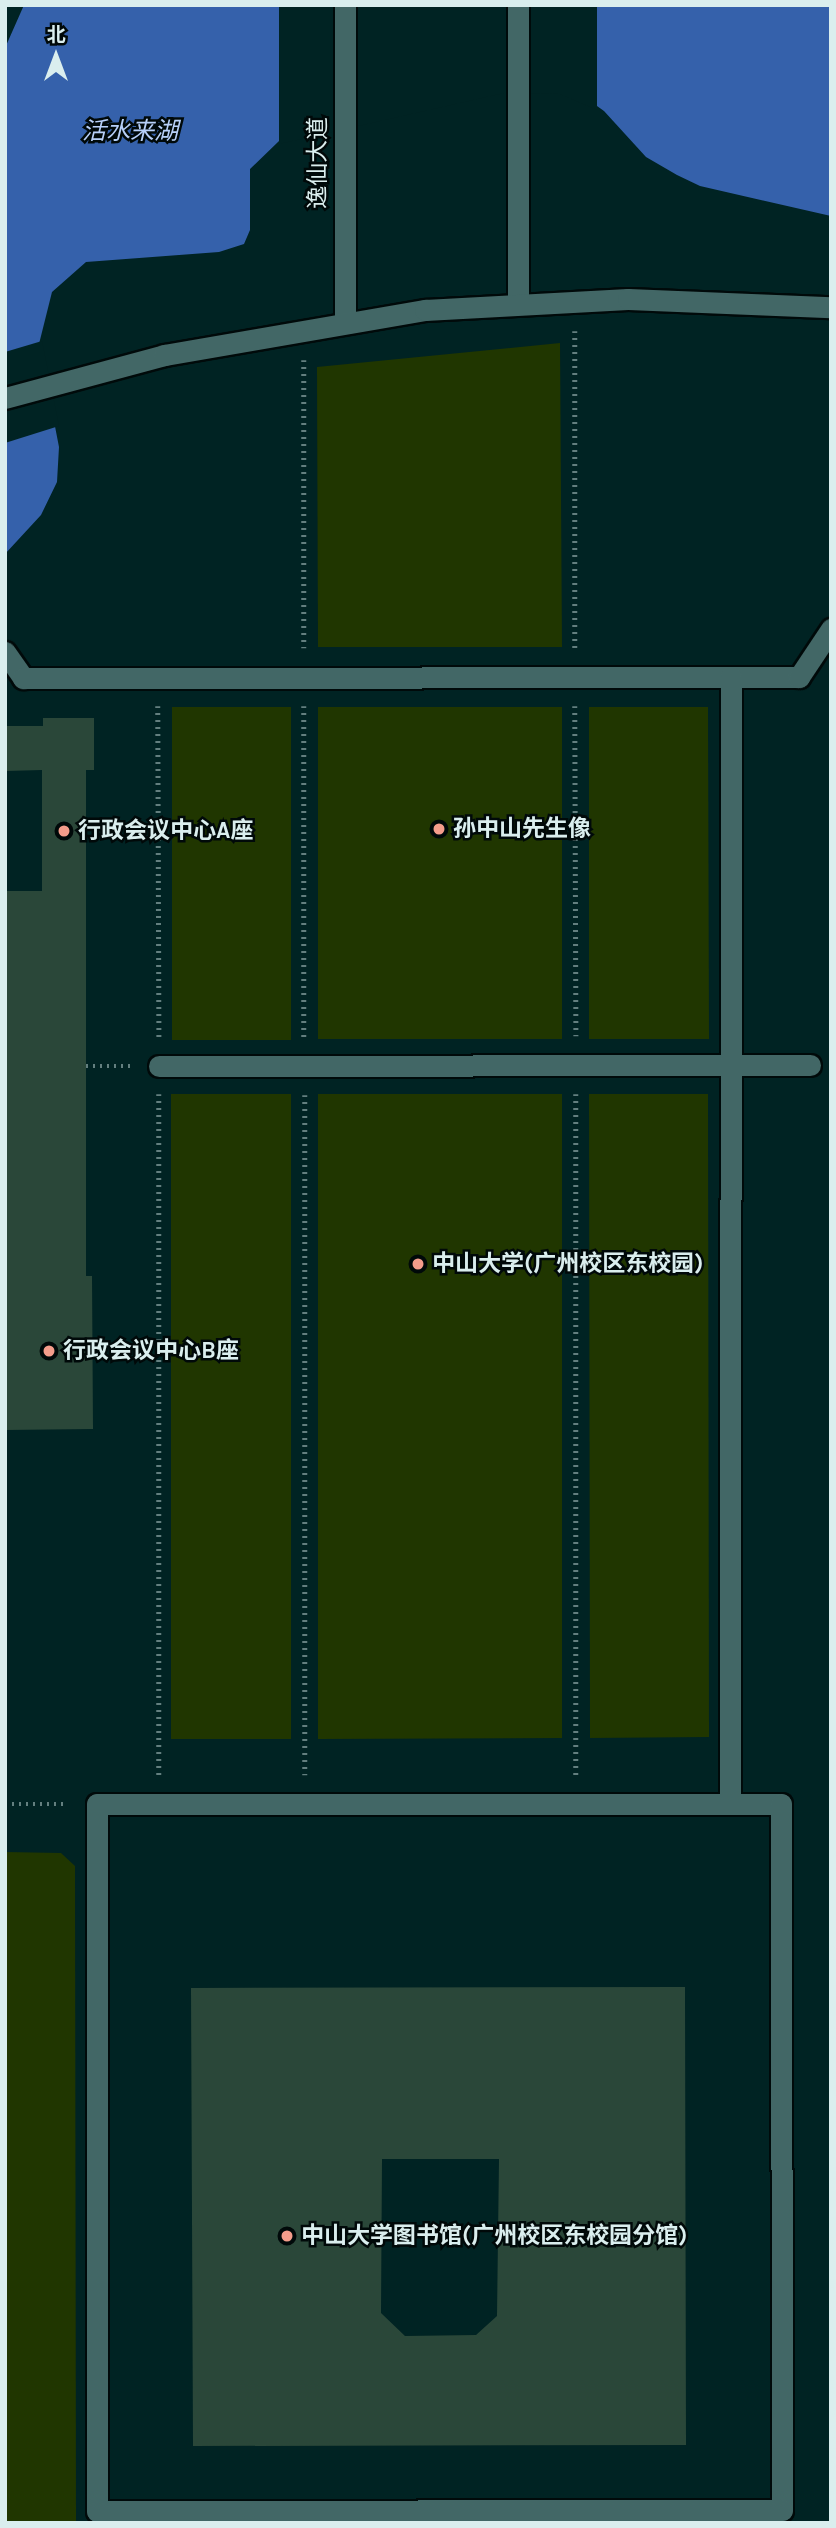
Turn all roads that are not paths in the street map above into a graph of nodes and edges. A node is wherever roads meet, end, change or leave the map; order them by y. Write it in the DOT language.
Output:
graph roads {
  1 [pos="345,5"];
  2 [pos="518,5"];
  3 [pos="518,302"];
  4 [pos="831,307"];
  5 [pos="345,321"];
  6 [pos="5,398"];
  7 [pos="831,629"];
  8 [pos="5,652"];
  9 [pos="731,677"];
  10 [pos="731,1065"];
  11 [pos="810,1065"];
  12 [pos="159,1066"];
  13 [pos="730,1803"];
  14 [pos="275,2516"];
  15 [pos="602,2516"];
  1 -- 5 [label="lane, 逸仙大道"];
  2 -- 3 [label="lane"];
  3 -- 4 [label="lane"];
  3 -- 5 [label="lane"];
  5 -- 6 [label="lane"];
  7 -- 9 [label="lane"];
  8 -- 9 [label="lane"];
  9 -- 10 [label="lane"];
  10 -- 11 [label="lane"];
  10 -- 12 [label="lane"];
  10 -- 13 [label="lane"];
  13 -- 14 [label="lane"];
  13 -- 15 [label="lane"];
  14 -- 15 [label="lane"];
}
